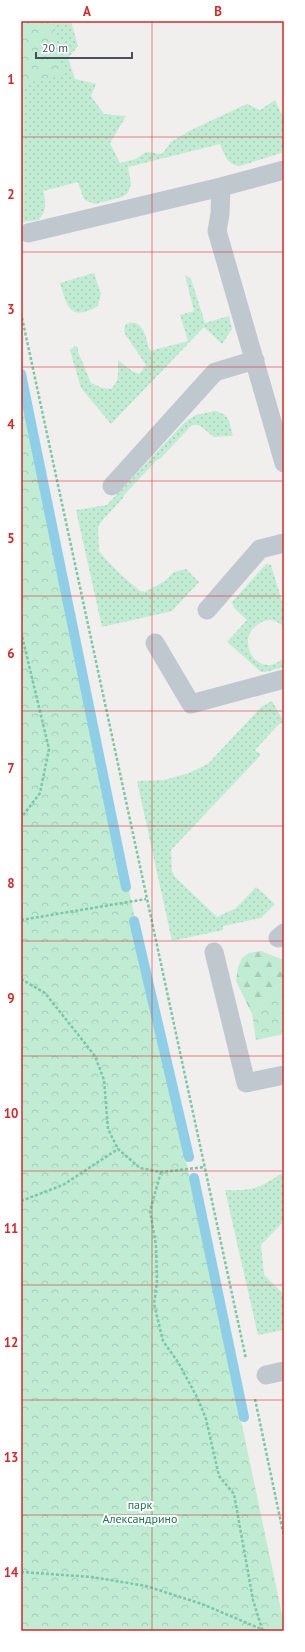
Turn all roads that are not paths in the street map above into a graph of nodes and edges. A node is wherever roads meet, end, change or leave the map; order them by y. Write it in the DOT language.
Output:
graph roads {
  1 [pos="284,170"];
  2 [pos="220,187"];
  3 [pos="28,233"];
  4 [pos="255,360"];
  5 [pos="284,463"];
  6 [pos="112,486"];
  7 [pos="284,543"];
  8 [pos="207,610"];
  9 [pos="155,643"];
  10 [pos="284,679"];
  11 [pos="214,952"];
  12 [pos="284,1075"];
  13 [pos="284,1371"];
  14 [pos="266,1375"];
  1 -- 2 [label="lane"];
  2 -- 3 [label="lane"];
  2 -- 4 [label="lane"];
  4 -- 5 [label="lane"];
  4 -- 6 [label="lane"];
  7 -- 8 [label="lane"];
  9 -- 10 [label="lane"];
  11 -- 12 [label="lane"];
  13 -- 14 [label="lane"];
}
